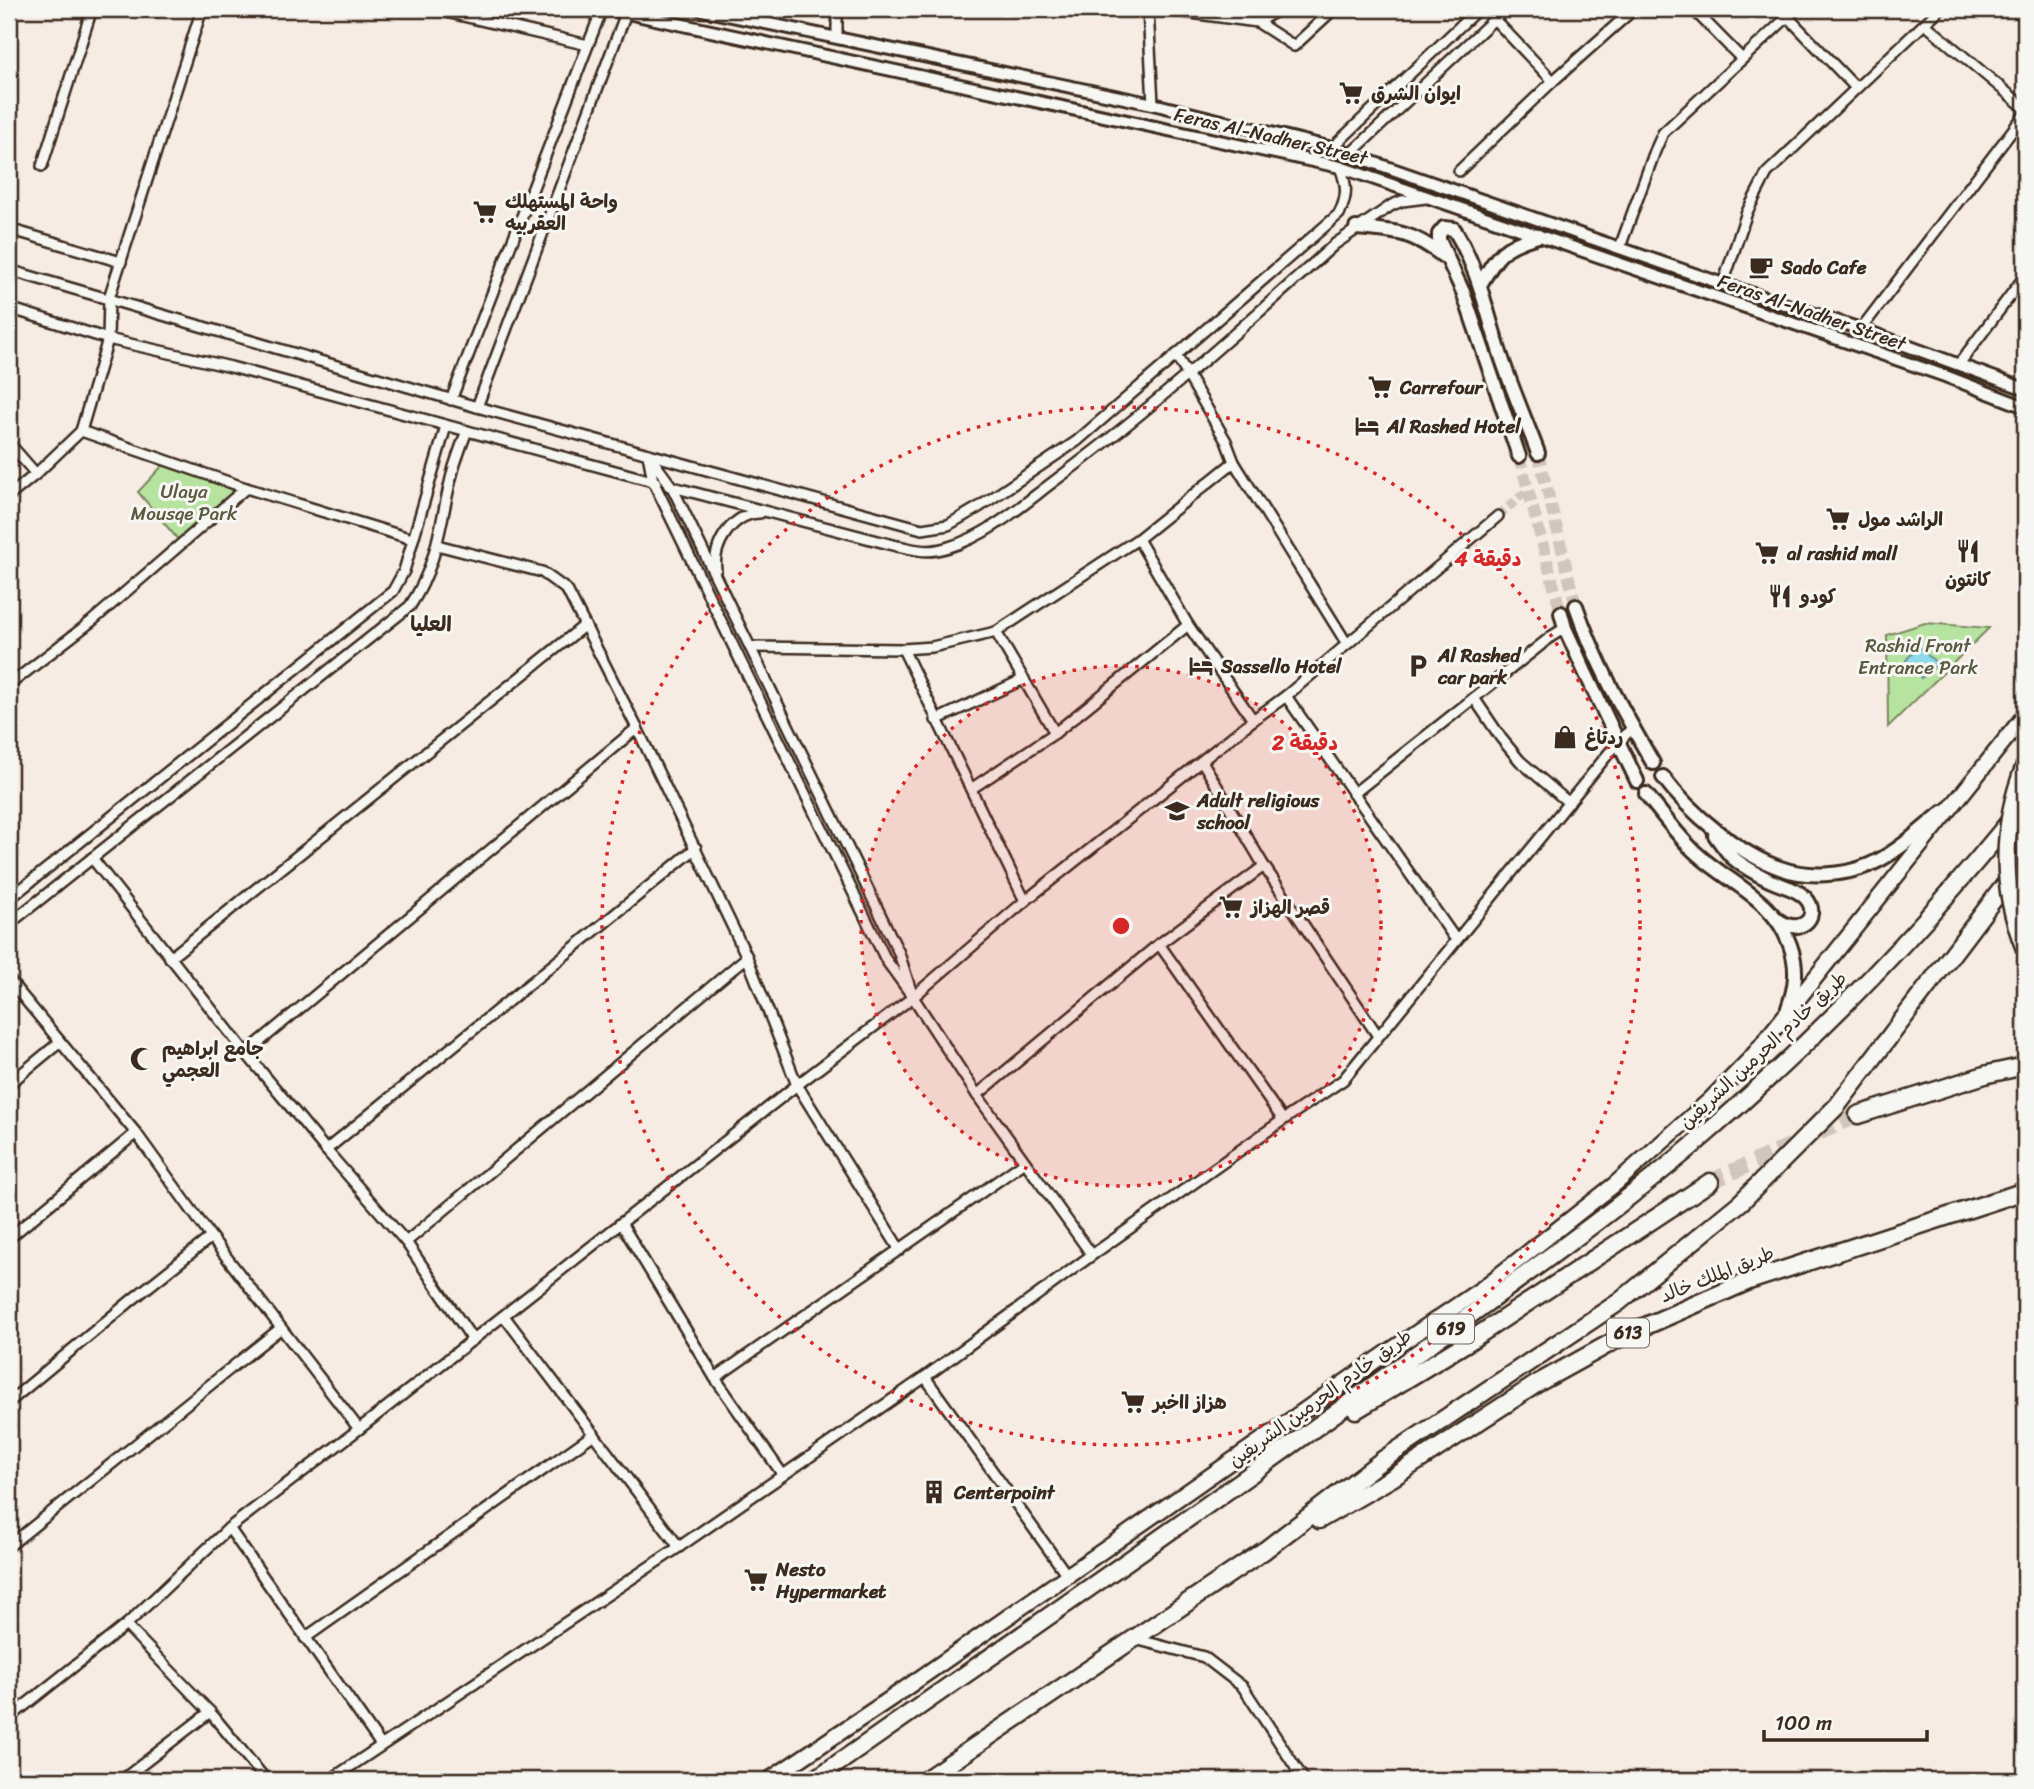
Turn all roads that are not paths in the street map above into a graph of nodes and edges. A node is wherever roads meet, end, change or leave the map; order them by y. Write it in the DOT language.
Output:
graph roads {
  1 [pos="92,9"];
  2 [pos="202,9"];
  3 [pos="433,9"];
  4 [pos="602,9"];
  5 [pos="609,9"];
  6 [pos="698,9"];
  7 [pos="837,9"];
  8 [pos="1148,9"];
  9 [pos="1161,9"];
  10 [pos="1256,9"];
  11 [pos="1280,9"];
  12 [pos="1335,9"];
  13 [pos="1505,9"];
  14 [pos="1634,9"];
  15 [pos="1693,9"];
  16 [pos="1796,9"];
  17 [pos="1940,9"];
  18 [pos="1474,11"];
  19 [pos="1622,12"];
  20 [pos="626,13"];
  21 [pos="1788,17"];
  22 [pos="1493,19"];
  23 [pos="1257,22"];
  24 [pos="1925,24"];
  25 [pos="837,38"];
  26 [pos="1472,39"];
  27 [pos="588,45"];
  28 [pos="1742,59"];
  29 [pos="1553,81"];
  30 [pos="1856,88"];
  31 [pos="1153,104"];
  32 [pos="2025,107"];
  33 [pos="2025,114"];
  34 [pos="1332,148"];
  35 [pos="1349,155"];
  36 [pos="42,166"];
  37 [pos="1340,167"];
  38 [pos="1459,171"];
  39 [pos="1427,198"];
  40 [pos="1356,228"];
  41 [pos="9,229"];
  42 [pos="1538,236"];
  43 [pos="1620,247"];
  44 [pos="1446,258"];
  45 [pos="121,262"];
  46 [pos="9,270"];
  47 [pos="2025,276"];
  48 [pos="1723,284"];
  49 [pos="1480,285"];
  50 [pos="109,298"];
  51 [pos="9,308"];
  52 [pos="1861,329"];
  53 [pos="108,339"];
  54 [pos="1176,355"];
  55 [pos="1959,364"];
  56 [pos="1189,375"];
  57 [pos="2025,390"];
  58 [pos="452,400"];
  59 [pos="477,407"];
  60 [pos="2025,407"];
  61 [pos="446,425"];
  62 [pos="467,431"];
  63 [pos="81,432"];
  64 [pos="9,443"];
  65 [pos="1538,453"];
  66 [pos="648,454"];
  67 [pos="1519,456"];
  68 [pos="1234,462"];
  69 [pos="36,474"];
  70 [pos="653,481"];
  71 [pos="672,486"];
  72 [pos="246,488"];
  73 [pos="9,496"];
  74 [pos="770,513"];
  75 [pos="1498,516"];
  76 [pos="1138,538"];
  77 [pos="412,539"];
  78 [pos="437,545"];
  79 [pos="718,582"];
  80 [pos="1576,606"];
  81 [pos="1561,613"];
  82 [pos="585,625"];
  83 [pos="1188,625"];
  84 [pos="1565,628"];
  85 [pos="996,632"];
  86 [pos="1347,644"];
  87 [pos="750,647"];
  88 [pos="903,649"];
  89 [pos="1024,679"];
  90 [pos="9,685"];
  91 [pos="1286,696"];
  92 [pos="1474,698"];
  93 [pos="2025,715"];
  94 [pos="936,720"];
  95 [pos="1253,720"];
  96 [pos="637,728"];
  97 [pos="1632,728"];
  98 [pos="1055,733"];
  99 [pos="1619,742"];
  100 [pos="1202,761"];
  101 [pos="1653,764"];
  102 [pos="2025,765"];
  103 [pos="1663,778"];
  104 [pos="1637,781"];
  105 [pos="971,789"];
  106 [pos="1353,794"];
  107 [pos="1646,794"];
  108 [pos="2025,802"];
  109 [pos="1569,803"];
  110 [pos="1951,806"];
  111 [pos="1701,818"];
  112 [pos="696,848"];
  113 [pos="92,858"];
  114 [pos="2025,858"];
  115 [pos="1264,866"];
  116 [pos="9,899"];
  117 [pos="1025,901"];
  118 [pos="1778,920"];
  119 [pos="9,924"];
  120 [pos="1456,940"];
  121 [pos="1159,944"];
  122 [pos="2025,949"];
  123 [pos="747,957"];
  124 [pos="170,958"];
  125 [pos="9,980"];
  126 [pos="913,997"];
  127 [pos="1783,1020"];
  128 [pos="1378,1036"];
  129 [pos="60,1042"];
  130 [pos="246,1053"];
  131 [pos="2025,1066"];
  132 [pos="9,1084"];
  133 [pos="797,1085"];
  134 [pos="977,1095"];
  135 [pos="1858,1115"];
  136 [pos="1283,1121"];
  137 [pos="136,1133"];
  138 [pos="326,1150"];
  139 [pos="1025,1162"];
  140 [pos="1710,1182"];
  141 [pos="2025,1191"];
  142 [pos="621,1223"];
  143 [pos="211,1237"];
  144 [pos="9,1238"];
  145 [pos="406,1242"];
  146 [pos="900,1250"];
  147 [pos="1092,1255"];
  148 [pos="504,1316"];
  149 [pos="281,1328"];
  150 [pos="472,1340"];
  151 [pos="925,1377"];
  152 [pos="715,1378"];
  153 [pos="9,1402"];
  154 [pos="359,1429"];
  155 [pos="594,1434"];
  156 [pos="1270,1462"];
  157 [pos="783,1475"];
  158 [pos="229,1528"];
  159 [pos="9,1546"];
  160 [pos="679,1547"];
  161 [pos="1265,1550"];
  162 [pos="1067,1575"];
  163 [pos="127,1625"];
  164 [pos="305,1638"];
  165 [pos="1135,1639"];
  166 [pos="210,1712"];
  167 [pos="9,1718"];
  168 [pos="380,1745"];
  169 [pos="122,1780"];
  170 [pos="266,1780"];
  171 [pos="330,1780"];
  172 [pos="769,1780"];
  173 [pos="814,1780"];
  174 [pos="925,1780"];
  175 [pos="1304,1780"];
  1 -- 36 [label="street"];
  2 -- 45 [label="street"];
  3 -- 27 [label="street"];
  4 -- 27 [label="street"];
  5 -- 20 [label="street, Feras Al-Nadher Street"];
  6 -- 25 [label="street, Feras Al-Nadher Street"];
  7 -- 25 [label="street"];
  8 -- 31 [label="street"];
  9 -- 23 [label="street"];
  10 -- 23 [label="street"];
  11 -- 23 [label="street"];
  12 -- 23 [label="street"];
  13 -- 22 [label="street"];
  14 -- 19 [label="street"];
  15 -- 28 [label="street"];
  16 -- 21 [label="street"];
  17 -- 24 [label="street"];
  18 -- 26 [label="street"];
  18 -- 34 [label="street"];
  19 -- 29 [label="street"];
  20 -- 37 [label="street, Feras Al-Nadher Street"];
  20 -- 59 [label="street"];
  21 -- 28 [label="street"];
  21 -- 30 [label="street"];
  22 -- 26 [label="street"];
  22 -- 29 [label="street"];
  24 -- 30 [label="street"];
  24 -- 32 [label="street"];
  25 -- 31 [label="street, Feras Al-Nadher Street"];
  26 -- 35 [label="street"];
  27 -- 58 [label="street"];
  28 -- 43 [label="street"];
  29 -- 38 [label="street"];
  30 -- 48 [label="street"];
  31 -- 34 [label="street, Feras Al-Nadher Street"];
  33 -- 52 [label="street"];
  34 -- 35 [label="street, Feras Al-Nadher Street"];
  35 -- 43 [label="street, Feras Al-Nadher Street"];
  37 -- 39 [label="street, Feras Al-Nadher Street"];
  37 -- 54 [label="street"];
  39 -- 40 [label="street"];
  39 -- 42 [label="street, Feras Al-Nadher Street"];
  40 -- 44 [label="main road"];
  40 -- 56 [label="street"];
  41 -- 45 [label="street"];
  42 -- 49 [label="main road"];
  42 -- 60 [label="street, Feras Al-Nadher Street"];
  43 -- 48 [label="street, Feras Al-Nadher Street"];
  44 -- 49 [label="main road"];
  44 -- 67 [label="main road"];
  45 -- 50 [label="street"];
  46 -- 50 [label="street"];
  47 -- 55 [label="street"];
  48 -- 52 [label="street, Feras Al-Nadher Street"];
  49 -- 65 [label="main road"];
  50 -- 53 [label="street"];
  50 -- 58 [label="street"];
  51 -- 53 [label="street"];
  52 -- 55 [label="street, Feras Al-Nadher Street"];
  53 -- 61 [label="street"];
  53 -- 63 [label="street"];
  54 -- 56 [label="street"];
  54 -- 66 [label="street"];
  55 -- 57 [label="street, Feras Al-Nadher Street"];
  56 -- 68 [label="street"];
  56 -- 74 [label="street"];
  58 -- 59 [label="street"];
  59 -- 66 [label="street"];
  61 -- 62 [label="street"];
  61 -- 77 [label="street"];
  62 -- 70 [label="street"];
  62 -- 78 [label="street"];
  63 -- 69 [label="street"];
  63 -- 72 [label="street"];
  64 -- 69 [label="street"];
  66 -- 70 [label="street"];
  66 -- 71 [label="street"];
  68 -- 76 [label="street"];
  68 -- 86 [label="street"];
  69 -- 73 [label="street"];
  70 -- 71 [label="street"];
  70 -- 126 [label="street"];
  71 -- 74 [label="street"];
  71 -- 79 [label="street"];
  72 -- 77 [label="street"];
  72 -- 90 [label="street"];
  74 -- 79 [label="street"];
  75 -- 86 [label="street"];
  76 -- 83 [label="street"];
  76 -- 85 [label="street"];
  77 -- 116 [label="street"];
  78 -- 82 [label="street"];
  78 -- 113 [label="street"];
  79 -- 87 [label="street"];
  80 -- 97 [label="main road"];
  81 -- 84 [label="main road"];
  82 -- 96 [label="street"];
  82 -- 124 [label="street"];
  83 -- 95 [label="street"];
  83 -- 98 [label="street"];
  84 -- 92 [label="street"];
  84 -- 99 [label="main road"];
  85 -- 88 [label="street"];
  85 -- 89 [label="street"];
  86 -- 91 [label="street"];
  87 -- 88 [label="street"];
  87 -- 126 [label="street"];
  88 -- 94 [label="street"];
  89 -- 94 [label="street"];
  89 -- 98 [label="street"];
  91 -- 95 [label="street"];
  91 -- 106 [label="street"];
  92 -- 106 [label="street"];
  92 -- 109 [label="street"];
  93 -- 110 [label="main road"];
  94 -- 105 [label="street"];
  95 -- 100 [label="street"];
  96 -- 112 [label="street"];
  96 -- 130 [label="street"];
  97 -- 99 [label="street"];
  97 -- 101 [label="main road"];
  98 -- 105 [label="street"];
  99 -- 104 [label="main road"];
  99 -- 109 [label="street"];
  100 -- 115 [label="street"];
  100 -- 117 [label="street"];
  102 -- 122 [label="highway, bridge"];
  103 -- 111 [label="main road"];
  105 -- 117 [label="street"];
  106 -- 120 [label="street"];
  107 -- 118 [label="main road"];
  108 -- 156 [label="highway, طريق خادم الحرمين الشريفين / 619"];
  109 -- 120 [label="street"];
  110 -- 111 [label="main road"];
  110 -- 127 [label="main road"];
  111 -- 118 [label="main road"];
  112 -- 123 [label="street"];
  112 -- 138 [label="street"];
  113 -- 119 [label="street"];
  113 -- 124 [label="street"];
  114 -- 161 [label="highway"];
  115 -- 121 [label="street"];
  115 -- 128 [label="street"];
  117 -- 126 [label="street"];
  118 -- 127 [label="main road"];
  120 -- 128 [label="street"];
  121 -- 134 [label="street"];
  121 -- 136 [label="street"];
  123 -- 133 [label="street"];
  123 -- 145 [label="street"];
  124 -- 130 [label="street"];
  125 -- 129 [label="street"];
  126 -- 133 [label="street"];
  126 -- 134 [label="street"];
  127 -- 162 [label="main road"];
  128 -- 136 [label="street"];
  129 -- 132 [label="street"];
  129 -- 137 [label="street"];
  130 -- 138 [label="street"];
  131 -- 135 [label="highway"];
  133 -- 142 [label="street"];
  133 -- 146 [label="street"];
  134 -- 139 [label="street"];
  136 -- 147 [label="street"];
  137 -- 143 [label="street"];
  137 -- 144 [label="street"];
  138 -- 145 [label="street"];
  139 -- 146 [label="street"];
  139 -- 147 [label="street"];
  140 -- 156 [label="highway"];
  141 -- 161 [label="highway, طريق الملك خالد / 613"];
  142 -- 148 [label="street"];
  142 -- 152 [label="street"];
  143 -- 149 [label="street"];
  143 -- 153 [label="street"];
  145 -- 150 [label="street"];
  146 -- 152 [label="street"];
  147 -- 151 [label="street"];
  148 -- 150 [label="street"];
  148 -- 155 [label="street"];
  149 -- 154 [label="street"];
  149 -- 159 [label="street"];
  150 -- 154 [label="street"];
  151 -- 157 [label="street"];
  151 -- 162 [label="street"];
  152 -- 157 [label="street"];
  154 -- 158 [label="street"];
  155 -- 160 [label="street"];
  155 -- 164 [label="street"];
  156 -- 173 [label="highway, طريق خادم الحرمين الشريفين / 619"];
  157 -- 160 [label="street"];
  158 -- 163 [label="street"];
  158 -- 164 [label="street"];
  160 -- 168 [label="street"];
  161 -- 165 [label="highway"];
  162 -- 172 [label="main road"];
  163 -- 166 [label="street"];
  163 -- 167 [label="street"];
  164 -- 168 [label="street"];
  165 -- 174 [label="highway"];
  165 -- 175 [label="street"];
  166 -- 169 [label="street"];
  166 -- 170 [label="street"];
  168 -- 171 [label="street"];
}
